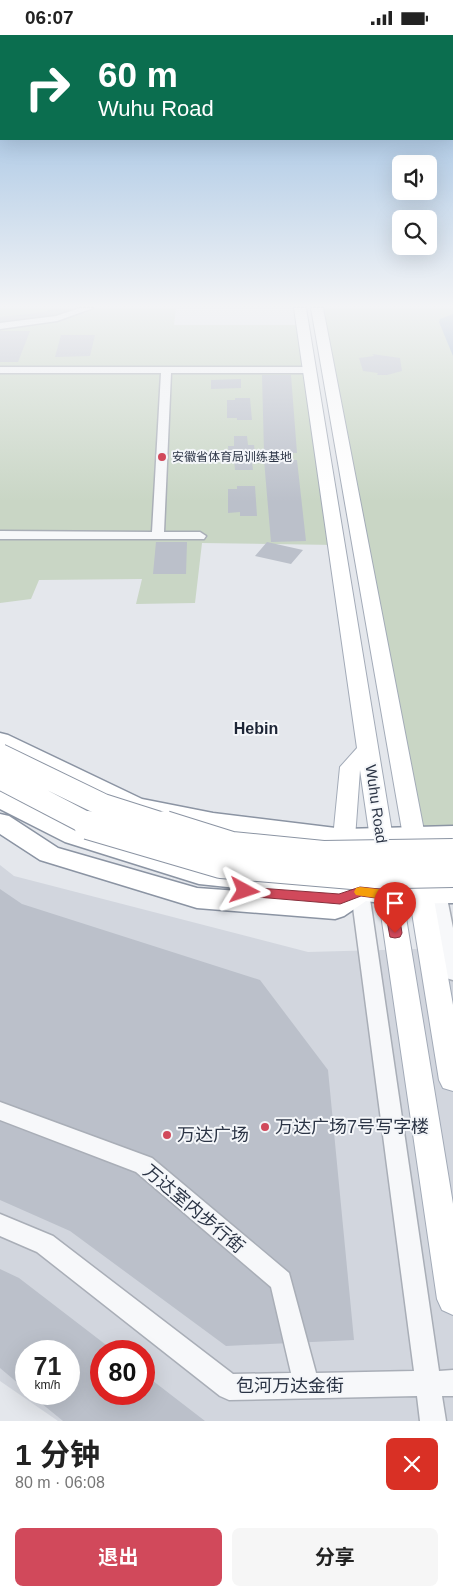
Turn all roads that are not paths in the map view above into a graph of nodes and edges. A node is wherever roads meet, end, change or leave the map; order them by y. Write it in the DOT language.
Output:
graph roads {
  1 [pos="166,373"];
  2 [pos="310,373"];
  3 [pos="328,373"];
  4 [pos="0,535"];
  5 [pos="158,536"];
  6 [pos="200,536"];
  7 [pos="0,740"];
  8 [pos="368,748"];
  9 [pos="0,755"];
  10 [pos="0,778"];
  11 [pos="0,799"];
  12 [pos="0,810"];
  13 [pos="0,822"];
  14 [pos="453,835"];
  15 [pos="414,836"];
  16 [pos="380,837"];
  17 [pos="344,838"];
  18 [pos="453,853"];
  19 [pos="453,873"];
  20 [pos="360,891"];
  21 [pos="437,894"];
  22 [pos="389,895"];
  23 [pos="453,973"];
  24 [pos="453,1081"];
  25 [pos="0,1111"];
  26 [pos="0,1225"];
  27 [pos="453,1299"];
  28 [pos="453,1383"];
  29 [pos="307,1386"];
  30 [pos="433,1421"];
  1 -- 5 [label="street"];
  2 -- 8 [label="main road, Wuhu Road"];
  3 -- 15 [label="main road, Wuhu Road"];
  4 -- 5 [label="street"];
  5 -- 6 [label="street"];
  7 -- 17 [label="highway"];
  8 -- 16 [label="main road, Wuhu Road"];
  8 -- 17 [label="main road"];
  9 -- 18 [label="highway, bridge"];
  10 -- 19 [label="highway, bridge"];
  11 -- 20 [label="highway"];
  12 -- 20 [label="highway"];
  13 -- 20 [label="highway"];
  14 -- 15 [label="highway"];
  15 -- 16 [label="highway"];
  15 -- 21 [label="main road, Wuhu Road"];
  16 -- 17 [label="highway"];
  16 -- 22 [label="main road, Wuhu Road"];
  20 -- 22 [label="highway"];
  20 -- 30 [label="street"];
  21 -- 22 [label="highway"];
  21 -- 23 [label="street"];
  21 -- 24 [label="main road, Wuhu Road"];
  22 -- 27 [label="main road, Wuhu Road"];
  25 -- 29 [label="street, 万达室内步行街"];
  26 -- 29 [label="street, 包河万达金街"];
  28 -- 29 [label="street, 包河万达金街"];
}
